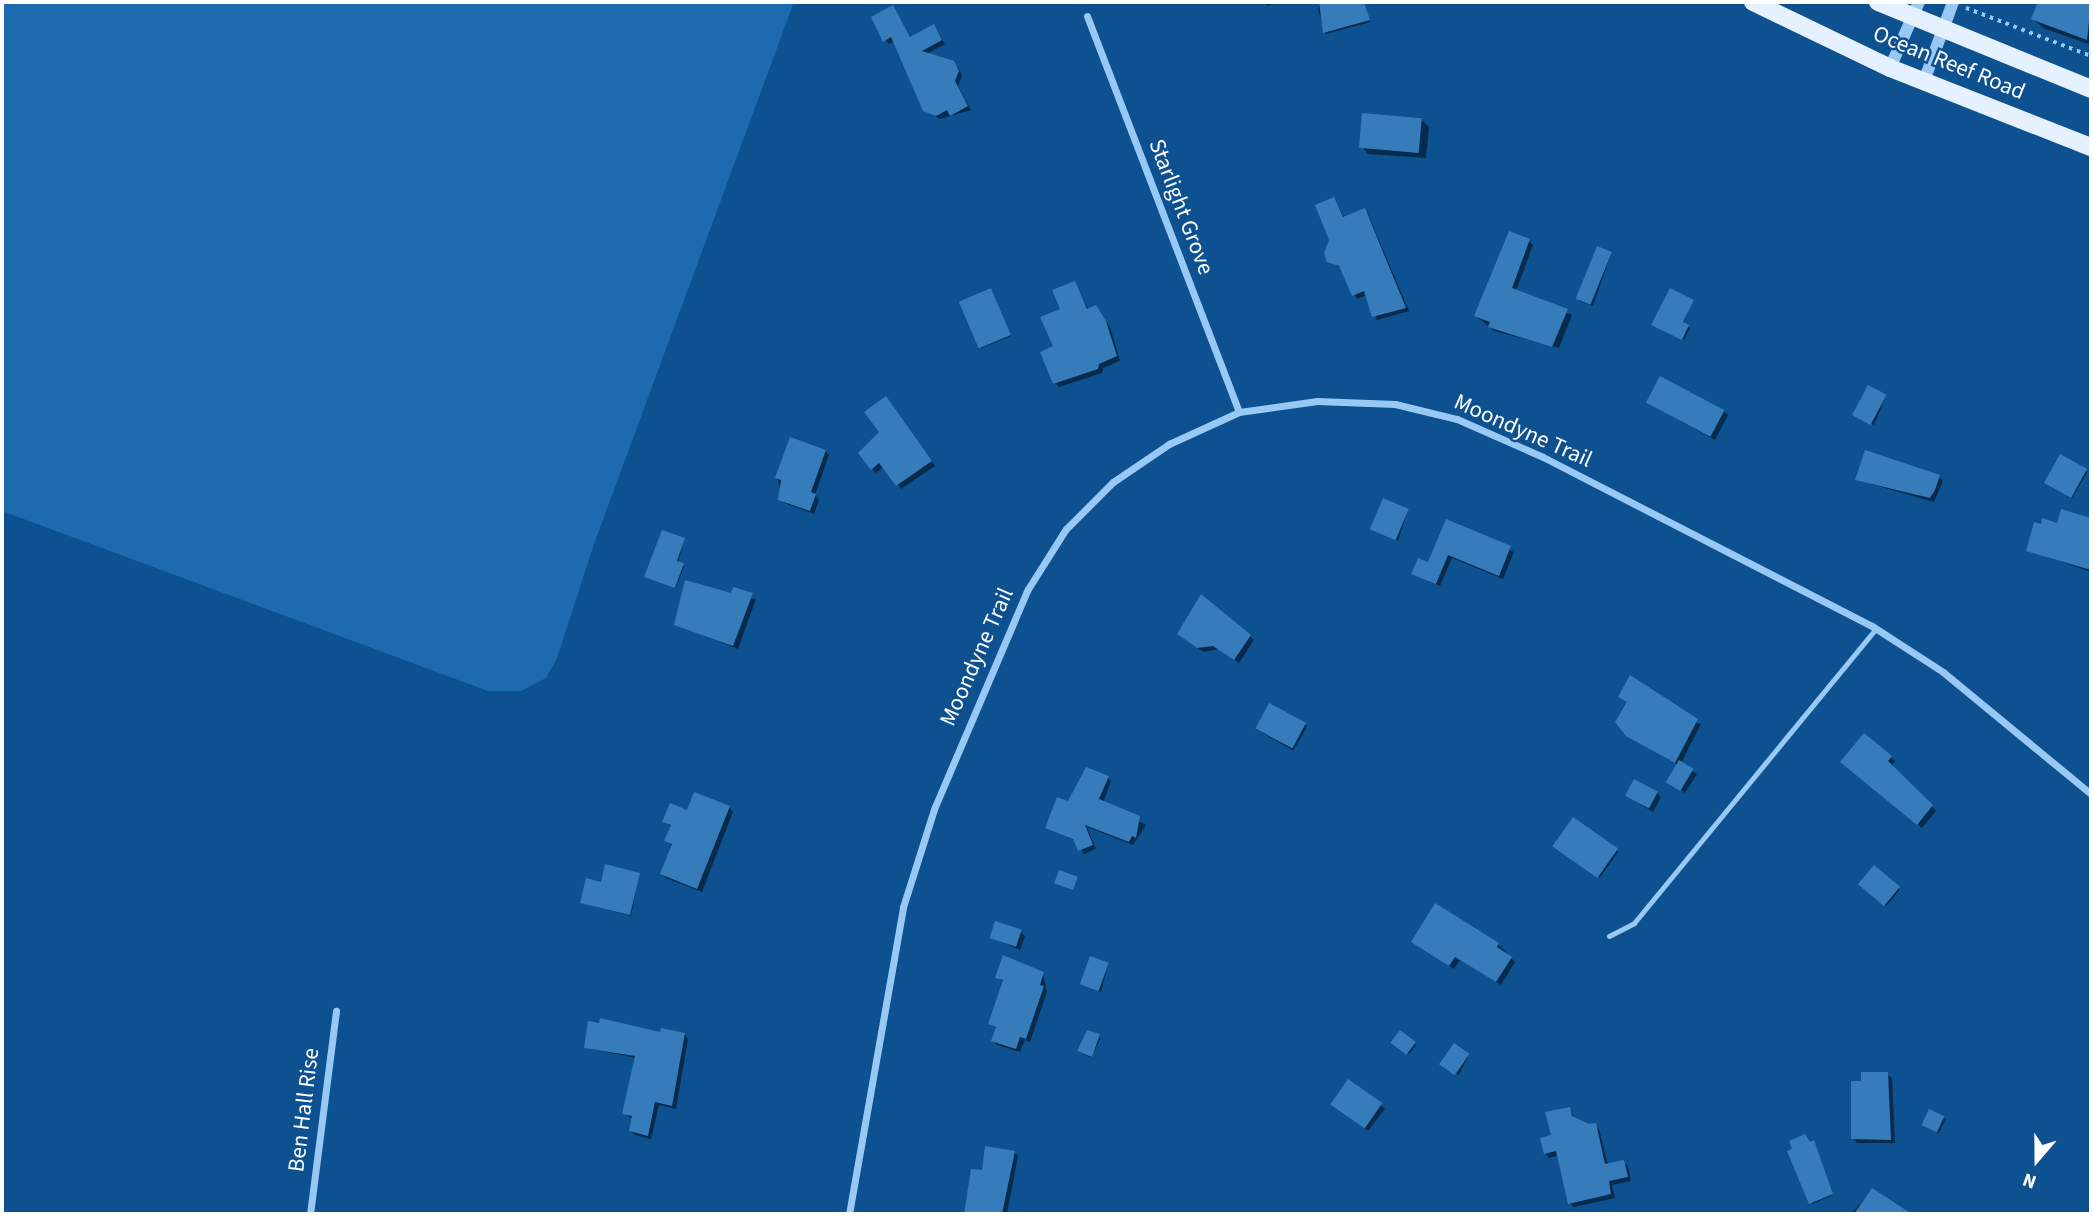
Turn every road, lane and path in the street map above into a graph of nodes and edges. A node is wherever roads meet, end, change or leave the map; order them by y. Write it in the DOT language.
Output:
graph roads {
  1 [pos="1754,2"];
  2 [pos="1878,2"];
  3 [pos="1953,2"];
  4 [pos="1916,10"];
  5 [pos="1087,16"];
  6 [pos="1943,32"];
  7 [pos="2091,56"];
  8 [pos="1890,68"];
  9 [pos="1923,81"];
  10 [pos="2091,89"];
  11 [pos="2091,147"];
  12 [pos="1239,412"];
  13 [pos="1876,628"];
  14 [pos="2091,794"];
  15 [pos="1609,936"];
  16 [pos="336,1011"];
  17 [pos="310,1214"];
  18 [pos="849,1214"];
  1 -- 8 [label="main road, Ocean Reef Road"];
  2 -- 4 [label="main road, Ocean Reef Road"];
  3 -- 6 [label="street"];
  3 -- 7 [label="path"];
  4 -- 6 [label="main road, Ocean Reef Road"];
  4 -- 8 [label="street"];
  5 -- 12 [label="street, Starlight Grove"];
  6 -- 9 [label="street"];
  6 -- 10 [label="main road, Ocean Reef Road"];
  8 -- 9 [label="main road, Ocean Reef Road"];
  9 -- 11 [label="main road, Ocean Reef Road"];
  12 -- 13 [label="street, Moondyne Trail"];
  12 -- 18 [label="street, Moondyne Trail"];
  13 -- 14 [label="street, Moondyne Trail"];
  13 -- 15 [label="lane"];
  16 -- 17 [label="street, Ben Hall Rise"];
}
